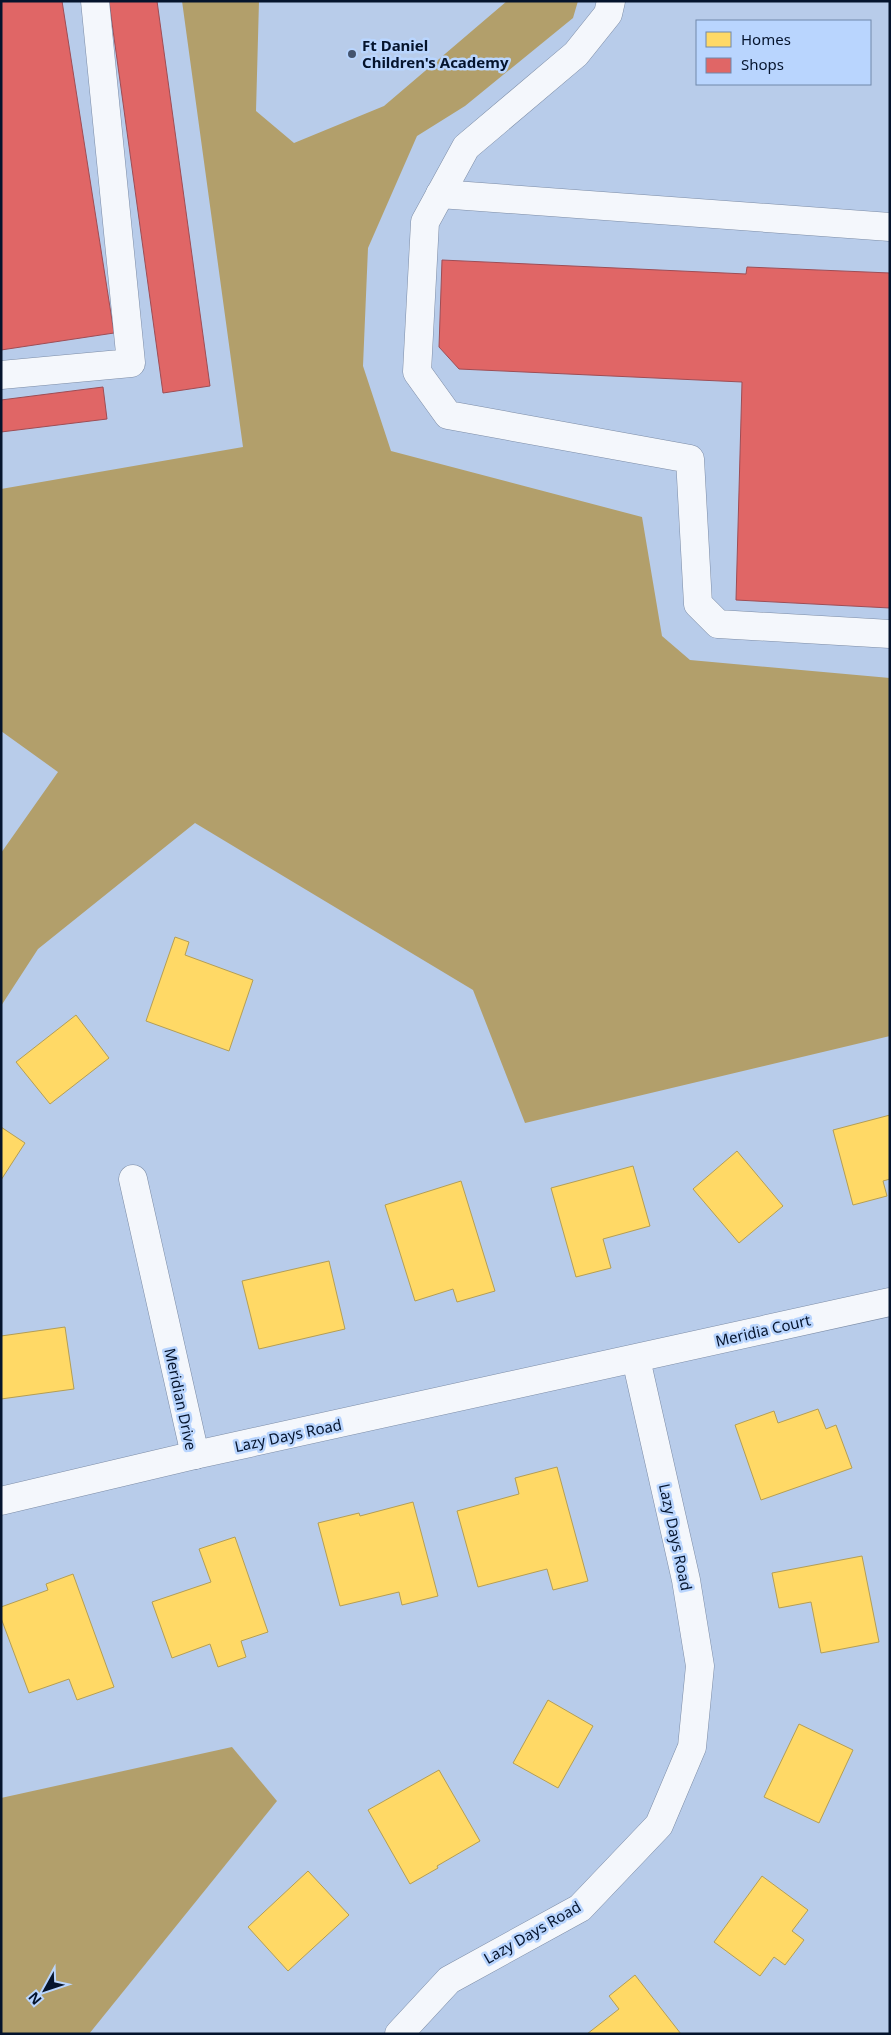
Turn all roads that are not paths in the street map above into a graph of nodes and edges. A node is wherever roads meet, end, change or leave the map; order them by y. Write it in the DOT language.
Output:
graph roads {
  1 [pos="95,1"];
  2 [pos="611,1"];
  3 [pos="440,194"];
  4 [pos="890,227"];
  5 [pos="1,375"];
  6 [pos="890,634"];
  7 [pos="133,1179"];
  8 [pos="890,1302"];
  9 [pos="636,1358"];
  10 [pos="195,1456"];
  11 [pos="1,1502"];
  12 [pos="399,2034"];
  1 -- 5 [label="street"];
  2 -- 3 [label="street"];
  3 -- 4 [label="street"];
  3 -- 6 [label="street"];
  7 -- 10 [label="street, Meridian Drive"];
  8 -- 9 [label="street, Meridia Court"];
  9 -- 10 [label="street, Lazy Days Road"];
  9 -- 12 [label="street, Lazy Days Road"];
  10 -- 11 [label="street, Meridian Drive"];
}
